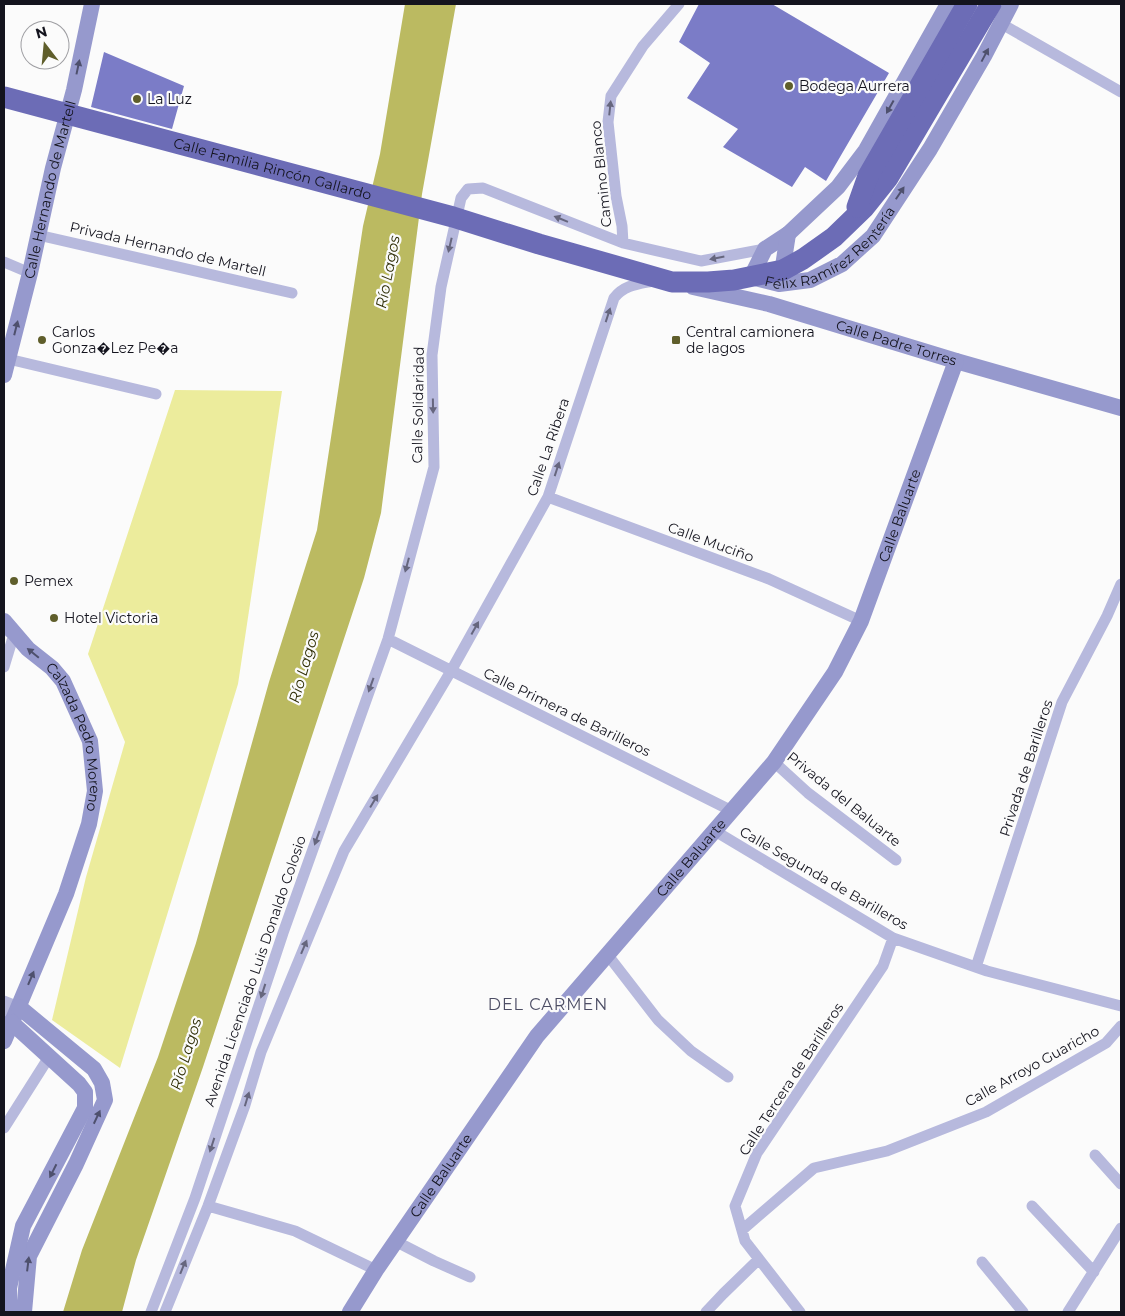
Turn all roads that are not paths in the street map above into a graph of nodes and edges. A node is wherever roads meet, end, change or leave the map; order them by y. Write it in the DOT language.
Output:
graph roads {
  1 [pos="92,4"];
  2 [pos="679,4"];
  3 [pos="948,4"];
  4 [pos="967,4"];
  5 [pos="991,4"];
  6 [pos="1011,4"];
  7 [pos="1000,23"];
  8 [pos="914,64"];
  9 [pos="1121,92"];
  10 [pos="915,94"];
  11 [pos="4,97"];
  12 [pos="66,115"];
  13 [pos="853,219"];
  14 [pos="788,234"];
  15 [pos="38,235"];
  16 [pos="623,244"];
  17 [pos="765,249"];
  18 [pos="4,262"];
  19 [pos="30,273"];
  20 [pos="751,277"];
  21 [pos="781,277"];
  22 [pos="667,280"];
  23 [pos="292,293"];
  24 [pos="769,304"];
  25 [pos="956,360"];
  26 [pos="5,364"];
  27 [pos="156,394"];
  28 [pos="1121,408"];
  29 [pos="548,497"];
  30 [pos="1121,584"];
  31 [pos="4,621"];
  32 [pos="861,621"];
  33 [pos="9,632"];
  34 [pos="388,639"];
  35 [pos="4,667"];
  36 [pos="451,671"];
  37 [pos="774,762"];
  38 [pos="732,811"];
  39 [pos="715,831"];
  40 [pos="896,860"];
  41 [pos="893,938"];
  42 [pos="607,954"];
  43 [pos="976,968"];
  44 [pos="1121,1006"];
  45 [pos="9,1010"];
  46 [pos="1121,1026"];
  47 [pos="4,1041"];
  48 [pos="49,1057"];
  49 [pos="728,1077"];
  50 [pos="4,1128"];
  51 [pos="1095,1155"];
  52 [pos="1121,1184"];
  53 [pos="208,1206"];
  54 [pos="1032,1206"];
  55 [pos="1121,1228"];
  56 [pos="743,1235"];
  57 [pos="397,1242"];
  58 [pos="759,1260"];
  59 [pos="982,1262"];
  60 [pos="376,1270"];
  61 [pos="1094,1272"];
  62 [pos="470,1277"];
  63 [pos="152,1311"];
  64 [pos="167,1311"];
  65 [pos="8,1312"];
  66 [pos="24,1312"];
  67 [pos="350,1312"];
  68 [pos="706,1312"];
  69 [pos="800,1312"];
  70 [pos="1023,1312"];
  71 [pos="1068,1312"];
  12 -- 1 [label="street, Calle Hernando de Martell, one-way"];
  16 -- 2 [label="street, Camino Blanco, one-way"];
  3 -- 8 [label="street, Félix Ramírez Rentería"];
  4 -- 10 [label="highway"];
  5 -- 13 [label="highway, Calle Familia Rincón Gallardo"];
  6 -- 7 [label="street, Félix Ramírez Rentería"];
  7 -- 9 [label="street"];
  21 -- 7 [label="street, Félix Ramírez Rentería, one-way"];
  8 -- 10 [label="highway"];
  8 -- 14 [label="street, Félix Ramírez Rentería, one-way"];
  10 -- 13 [label="highway"];
  11 -- 12 [label="highway, Calle Familia Rincón Gallardo"];
  12 -- 15 [label="street, Calle Hernando de Martell"];
  12 -- 22 [label="highway, Calle Familia Rincón Gallardo"];
  13 -- 21 [label="highway, Calle Familia Rincón Gallardo"];
  14 -- 17 [label="street, Félix Ramírez Rentería"];
  14 -- 21 [label="street"];
  15 -- 19 [label="street, Calle Hernando de Martell"];
  15 -- 23 [label="street, Privada Hernando de Martell"];
  17 -- 16 [label="street, one-way"];
  16 -- 34 [label="street, Calle Solidaridad, one-way"];
  17 -- 20 [label="street, Félix Ramírez Rentería"];
  18 -- 19 [label="street"];
  26 -- 19 [label="street, Calle Hernando de Martell, one-way"];
  20 -- 21 [label="highway, Calle Familia Rincón Gallardo"];
  20 -- 22 [label="highway, Calle Familia Rincón Gallardo"];
  21 -- 24 [label="street"];
  22 -- 24 [label="street, Calle Padre Torres"];
  29 -- 22 [label="street, Calle La Ribera, one-way"];
  24 -- 25 [label="street, Calle Padre Torres"];
  25 -- 28 [label="street, Calle Padre Torres"];
  25 -- 32 [label="street, Calle Baluarte"];
  26 -- 27 [label="street"];
  29 -- 32 [label="street, Calle Muciño"];
  36 -- 29 [label="street, Calle La Ribera, one-way"];
  30 -- 43 [label="street, Privada de Barilleros"];
  31 -- 33 [label="street, Calzada Pedro Moreno"];
  32 -- 37 [label="street, Calle Baluarte"];
  33 -- 35 [label="street"];
  45 -- 33 [label="street, Calzada Pedro Moreno, one-way"];
  34 -- 36 [label="street, Calle Primera de Barilleros"];
  34 -- 63 [label="street, Avenida Licenciado Luis Donaldo Colosio, one-way"];
  36 -- 38 [label="street, Calle Primera de Barilleros"];
  53 -- 36 [label="street, one-way"];
  37 -- 38 [label="street, Calle Baluarte"];
  37 -- 40 [label="street, Privada del Baluarte"];
  38 -- 39 [label="street, Calle Baluarte"];
  39 -- 41 [label="street, Calle Segunda de Barilleros"];
  39 -- 42 [label="street, Calle Baluarte"];
  41 -- 43 [label="street, Calle Segunda de Barilleros"];
  41 -- 56 [label="street, Calle Tercera de Barilleros"];
  42 -- 49 [label="street"];
  42 -- 57 [label="street, Calle Baluarte"];
  43 -- 44 [label="street, Calle Segunda de Barilleros"];
  45 -- 47 [label="street, Calzada Pedro Moreno"];
  45 -- 48 [label="street"];
  66 -- 45 [label="street, one-way"];
  46 -- 56 [label="street, Calle Arroyo Guaricho"];
  48 -- 50 [label="street"];
  48 -- 65 [label="street, one-way"];
  51 -- 52 [label="street"];
  53 -- 60 [label="street"];
  64 -- 53 [label="street, one-way"];
  54 -- 61 [label="street"];
  55 -- 61 [label="street"];
  56 -- 58 [label="street"];
  57 -- 60 [label="street, Calle Baluarte"];
  57 -- 62 [label="street"];
  58 -- 68 [label="street"];
  58 -- 69 [label="street"];
  59 -- 70 [label="street"];
  60 -- 67 [label="street, Calle Baluarte"];
  61 -- 71 [label="street"];
  63 -- 64 [label="street"];
}
